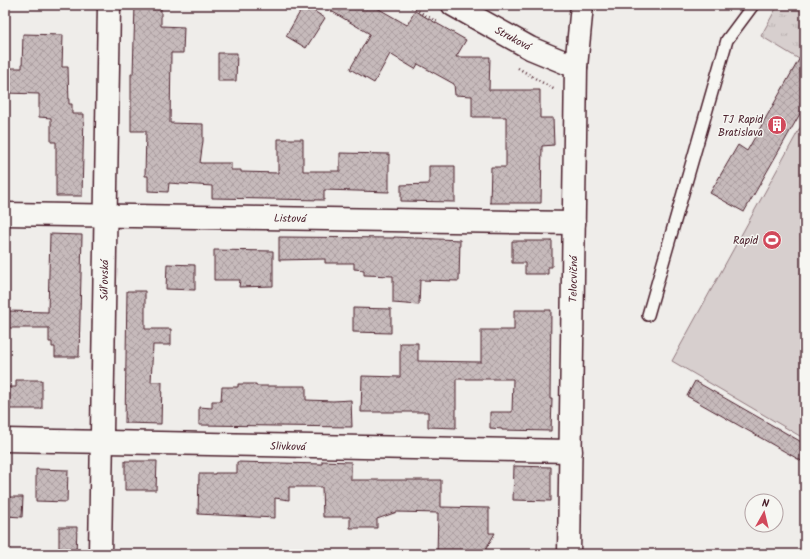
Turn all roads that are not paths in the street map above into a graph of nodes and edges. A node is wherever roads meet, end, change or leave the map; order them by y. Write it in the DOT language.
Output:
graph roads {
  1 [pos="109,5"];
  2 [pos="453,5"];
  3 [pos="582,5"];
  4 [pos="753,5"];
  5 [pos="576,67"];
  6 [pos="5,214"];
  7 [pos="105,215"];
  8 [pos="574,222"];
  9 [pos="648,315"];
  10 [pos="5,440"];
  11 [pos="102,442"];
  12 [pos="571,451"];
  13 [pos="100,554"];
  14 [pos="570,554"];
  1 -- 7 [label="street, Súľovská"];
  2 -- 5 [label="street, Struková"];
  3 -- 5 [label="street, Telocvičná"];
  4 -- 9 [label="lane"];
  5 -- 8 [label="street, Telocvičná"];
  6 -- 7 [label="street, Listová"];
  7 -- 8 [label="street, Listová"];
  7 -- 11 [label="street, Súľovská"];
  8 -- 12 [label="street, Telocvičná"];
  10 -- 11 [label="street, Slivková"];
  11 -- 12 [label="street, Slivková"];
  11 -- 13 [label="street, Súľovská"];
  12 -- 14 [label="street, Telocvičná"];
}
